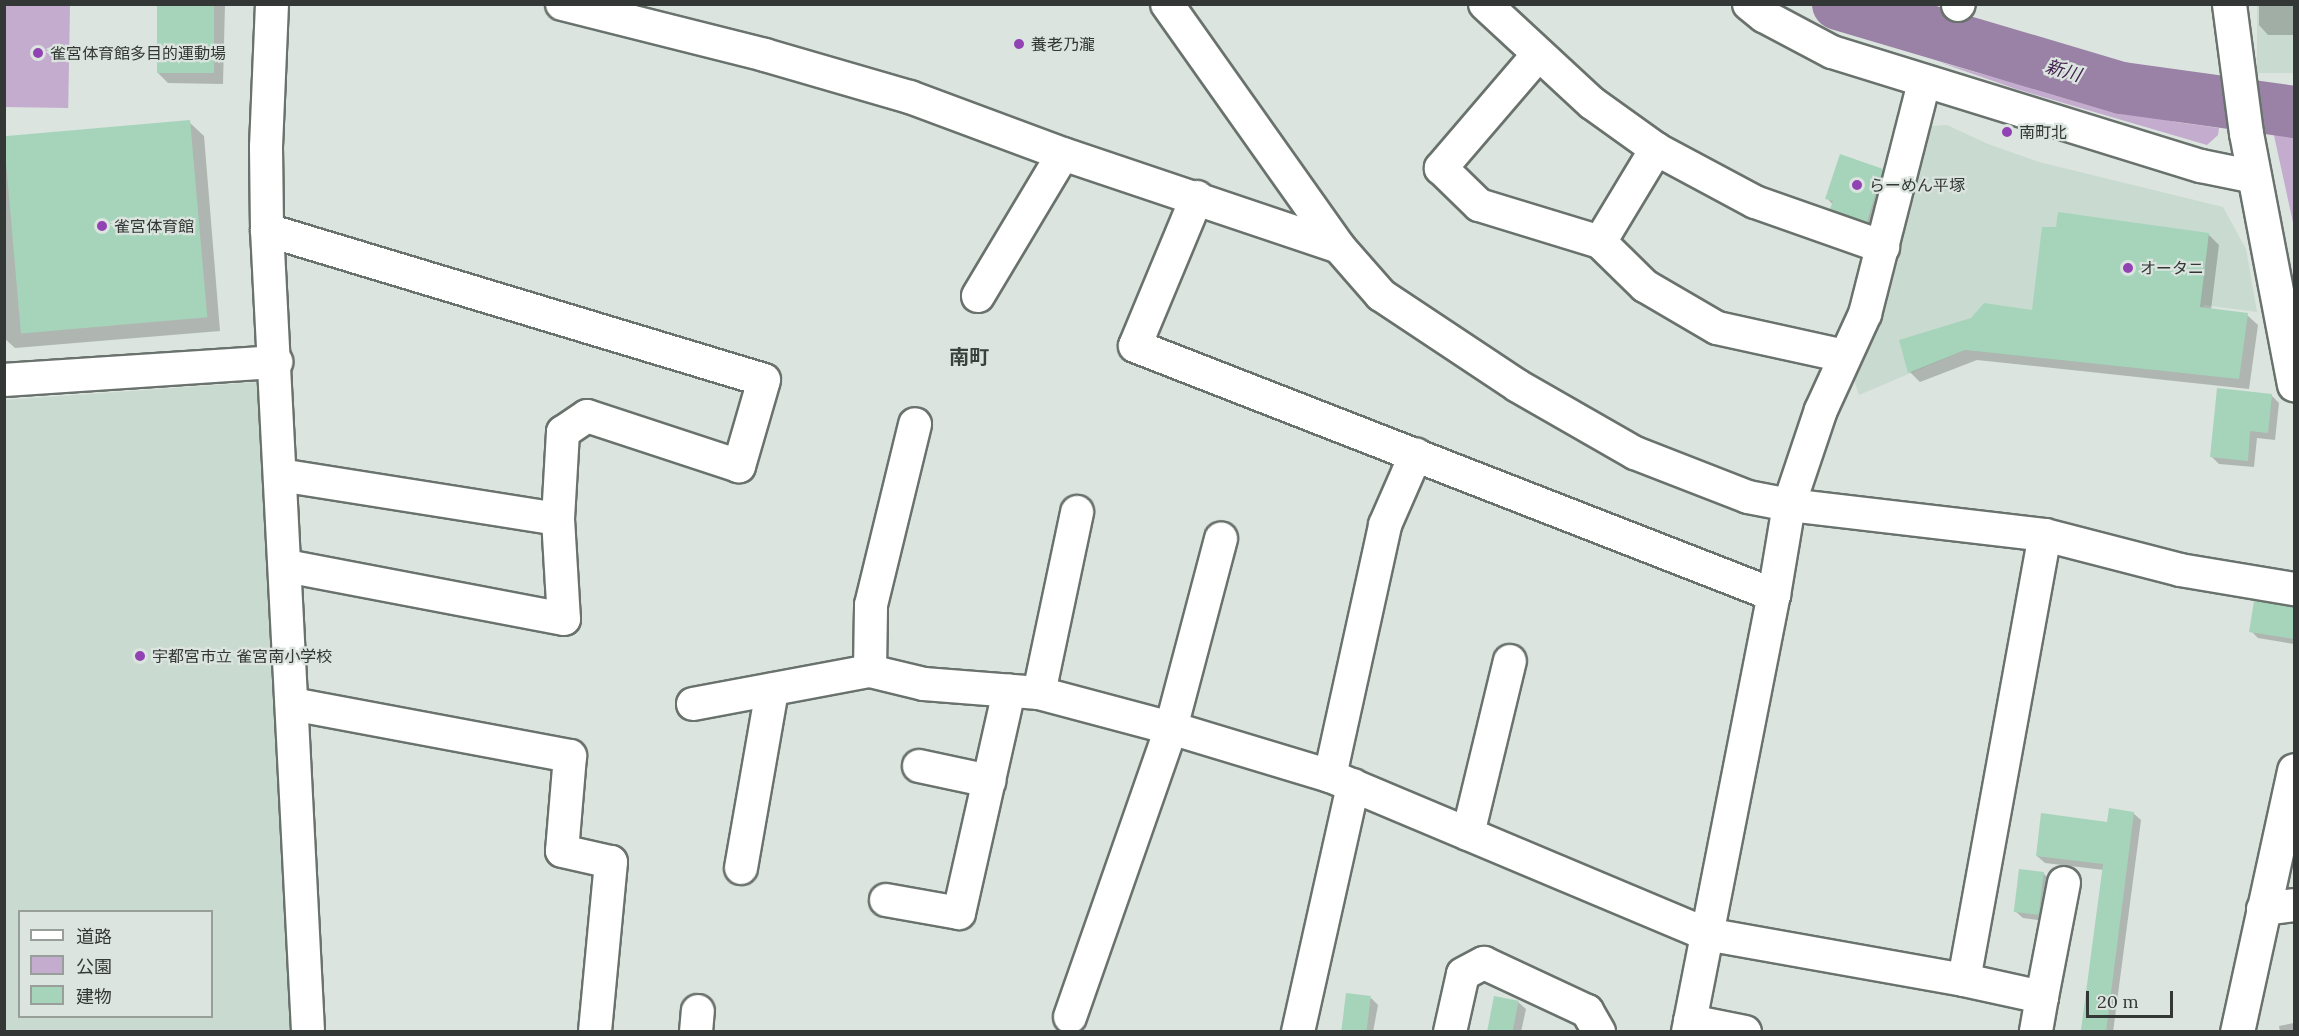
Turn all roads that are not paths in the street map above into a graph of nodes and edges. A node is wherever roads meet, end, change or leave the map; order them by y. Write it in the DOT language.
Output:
graph roads {
  1 [pos="272,4"];
  2 [pos="562,4"];
  3 [pos="1167,4"];
  4 [pos="1485,4"];
  5 [pos="1749,4"];
  6 [pos="2229,4"];
  7 [pos="1537,56"];
  8 [pos="1924,82"];
  9 [pos="1656,149"];
  10 [pos="1063,154"];
  11 [pos="2255,177"];
  12 [pos="1197,197"];
  13 [pos="267,230"];
  14 [pos="1600,242"];
  15 [pos="1339,247"];
  16 [pos="1883,247"];
  17 [pos="2286,287"];
  18 [pos="978,296"];
  19 [pos="1844,356"];
  20 [pos="276,362"];
  21 [pos="4,380"];
  22 [pos="2295,384"];
  23 [pos="915,424"];
  24 [pos="1416,454"];
  25 [pos="280,475"];
  26 [pos="1789,506"];
  27 [pos="1077,512"];
  28 [pos="558,519"];
  29 [pos="2045,535"];
  30 [pos="1221,539"];
  31 [pos="285,566"];
  32 [pos="2295,589"];
  33 [pos="1774,595"];
  34 [pos="1510,661"];
  35 [pos="870,671"];
  36 [pos="772,690"];
  37 [pos="1024,692"];
  38 [pos="292,704"];
  39 [pos="693,704"];
  40 [pos="1171,728"];
  41 [pos="919,766"];
  42 [pos="989,781"];
  43 [pos="1342,781"];
  44 [pos="2293,785"];
  45 [pos="1468,834"];
  46 [pos="741,868"];
  47 [pos="2064,883"];
  48 [pos="886,900"];
  49 [pos="2279,907"];
  50 [pos="1706,934"];
  51 [pos="1964,980"];
  52 [pos="2042,997"];
  53 [pos="1070,1017"];
  54 [pos="1689,1026"];
  55 [pos="308,1032"];
  56 [pos="595,1032"];
  57 [pos="1298,1032"];
  58 [pos="1450,1032"];
  59 [pos="1599,1032"];
  60 [pos="1744,1032"];
  61 [pos="2036,1032"];
  62 [pos="2237,1032"];
  1 -- 13 [label="street"];
  2 -- 10 [label="street"];
  3 -- 15 [label="street"];
  4 -- 7 [label="street"];
  5 -- 8 [label="street"];
  6 -- 11 [label="street"];
  7 -- 9 [label="street"];
  7 -- 14 [label="street"];
  8 -- 11 [label="street"];
  8 -- 16 [label="street"];
  9 -- 14 [label="street"];
  9 -- 16 [label="street"];
  10 -- 12 [label="street"];
  10 -- 18 [label="street"];
  11 -- 17 [label="street"];
  12 -- 15 [label="street"];
  12 -- 24 [label="street"];
  13 -- 20 [label="street"];
  13 -- 28 [label="street"];
  14 -- 19 [label="street"];
  15 -- 26 [label="street"];
  16 -- 19 [label="street"];
  17 -- 22 [label="street"];
  19 -- 26 [label="street"];
  20 -- 21 [label="street"];
  20 -- 25 [label="street"];
  23 -- 35 [label="street"];
  24 -- 33 [label="street"];
  24 -- 43 [label="street"];
  25 -- 28 [label="street"];
  25 -- 31 [label="street"];
  26 -- 29 [label="street"];
  26 -- 33 [label="street"];
  27 -- 37 [label="street"];
  28 -- 31 [label="street"];
  29 -- 32 [label="street"];
  29 -- 51 [label="street"];
  30 -- 40 [label="street"];
  31 -- 38 [label="street"];
  33 -- 50 [label="street"];
  34 -- 45 [label="street"];
  35 -- 36 [label="street"];
  35 -- 37 [label="street"];
  36 -- 39 [label="street"];
  36 -- 46 [label="street"];
  37 -- 40 [label="street"];
  37 -- 42 [label="street"];
  38 -- 55 [label="street"];
  38 -- 56 [label="street"];
  40 -- 43 [label="street"];
  40 -- 53 [label="street"];
  41 -- 42 [label="street"];
  42 -- 48 [label="street"];
  43 -- 45 [label="street"];
  43 -- 57 [label="street"];
  44 -- 49 [label="street"];
  45 -- 50 [label="street"];
  47 -- 52 [label="street"];
  49 -- 62 [label="street"];
  50 -- 51 [label="street"];
  50 -- 54 [label="street"];
  51 -- 52 [label="street"];
  52 -- 61 [label="street"];
  54 -- 60 [label="street"];
  58 -- 59 [label="street"];
}
